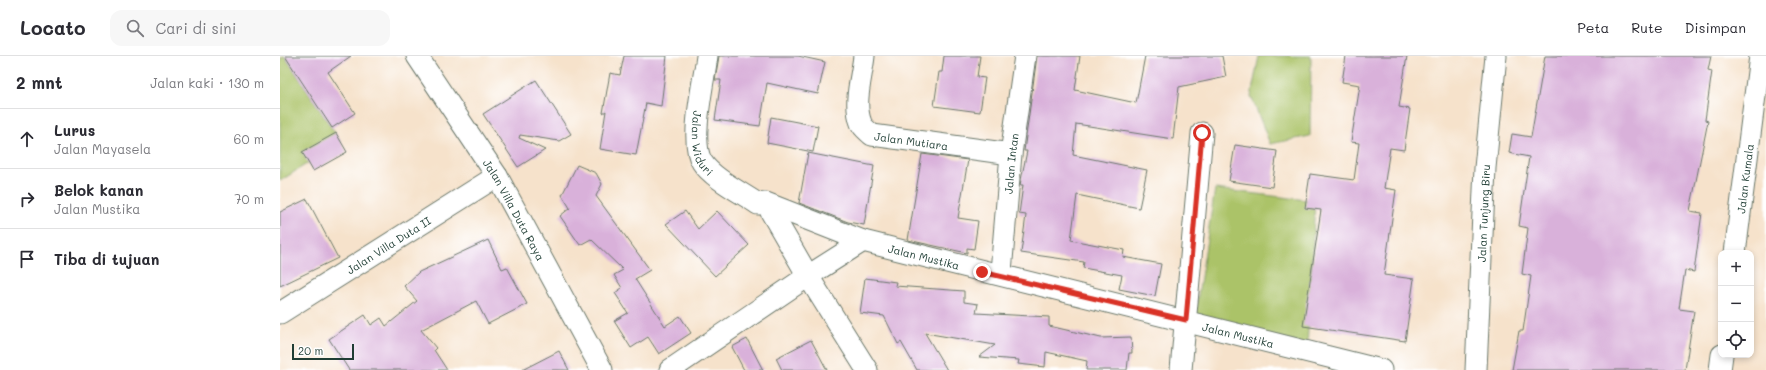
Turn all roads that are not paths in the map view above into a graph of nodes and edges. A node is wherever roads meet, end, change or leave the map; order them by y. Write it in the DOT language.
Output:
graph roads {
  1 [pos="417,56"];
  2 [pos="707,56"];
  3 [pos="864,56"];
  4 [pos="1025,56"];
  5 [pos="1496,56"];
  6 [pos="1760,56"];
  7 [pos="1202,133"];
  8 [pos="1011,154"];
  9 [pos="497,176"];
  10 [pos="765,208"];
  11 [pos="863,241"];
  12 [pos="1735,250"];
  13 [pos="1001,272"];
  14 [pos="808,276"];
  15 [pos="280,313"];
  16 [pos="1186,320"];
  17 [pos="1722,358"];
  18 [pos="602,370"];
  19 [pos="670,370"];
  20 [pos="867,370"];
  21 [pos="1181,370"];
  22 [pos="1381,370"];
  23 [pos="1476,370"];
  24 [pos="1720,370"];
  1 -- 9 [label="street, Jalan Villa Duta Raya"];
  2 -- 10 [label="street, Jalan Widuri"];
  3 -- 8 [label="street, Jalan Mutiara"];
  4 -- 8 [label="street, Jalan Intan"];
  5 -- 23 [label="street, Jalan Tunjung Biru"];
  6 -- 12 [label="street, Jalan Kumala"];
  7 -- 16 [label="street"];
  8 -- 13 [label="street, Jalan Intan"];
  9 -- 15 [label="street, Jalan Villa Duta II"];
  9 -- 18 [label="street, Jalan Villa Duta Raya"];
  10 -- 11 [label="street, Jalan Mustika"];
  10 -- 14 [label="street"];
  11 -- 14 [label="street"];
  11 -- 16 [label="street, Jalan Mustika"];
  14 -- 19 [label="street"];
  14 -- 20 [label="street"];
  16 -- 21 [label="street"];
  16 -- 22 [label="street, Jalan Mustika"];
  17 -- 24 [label="street"];
}
